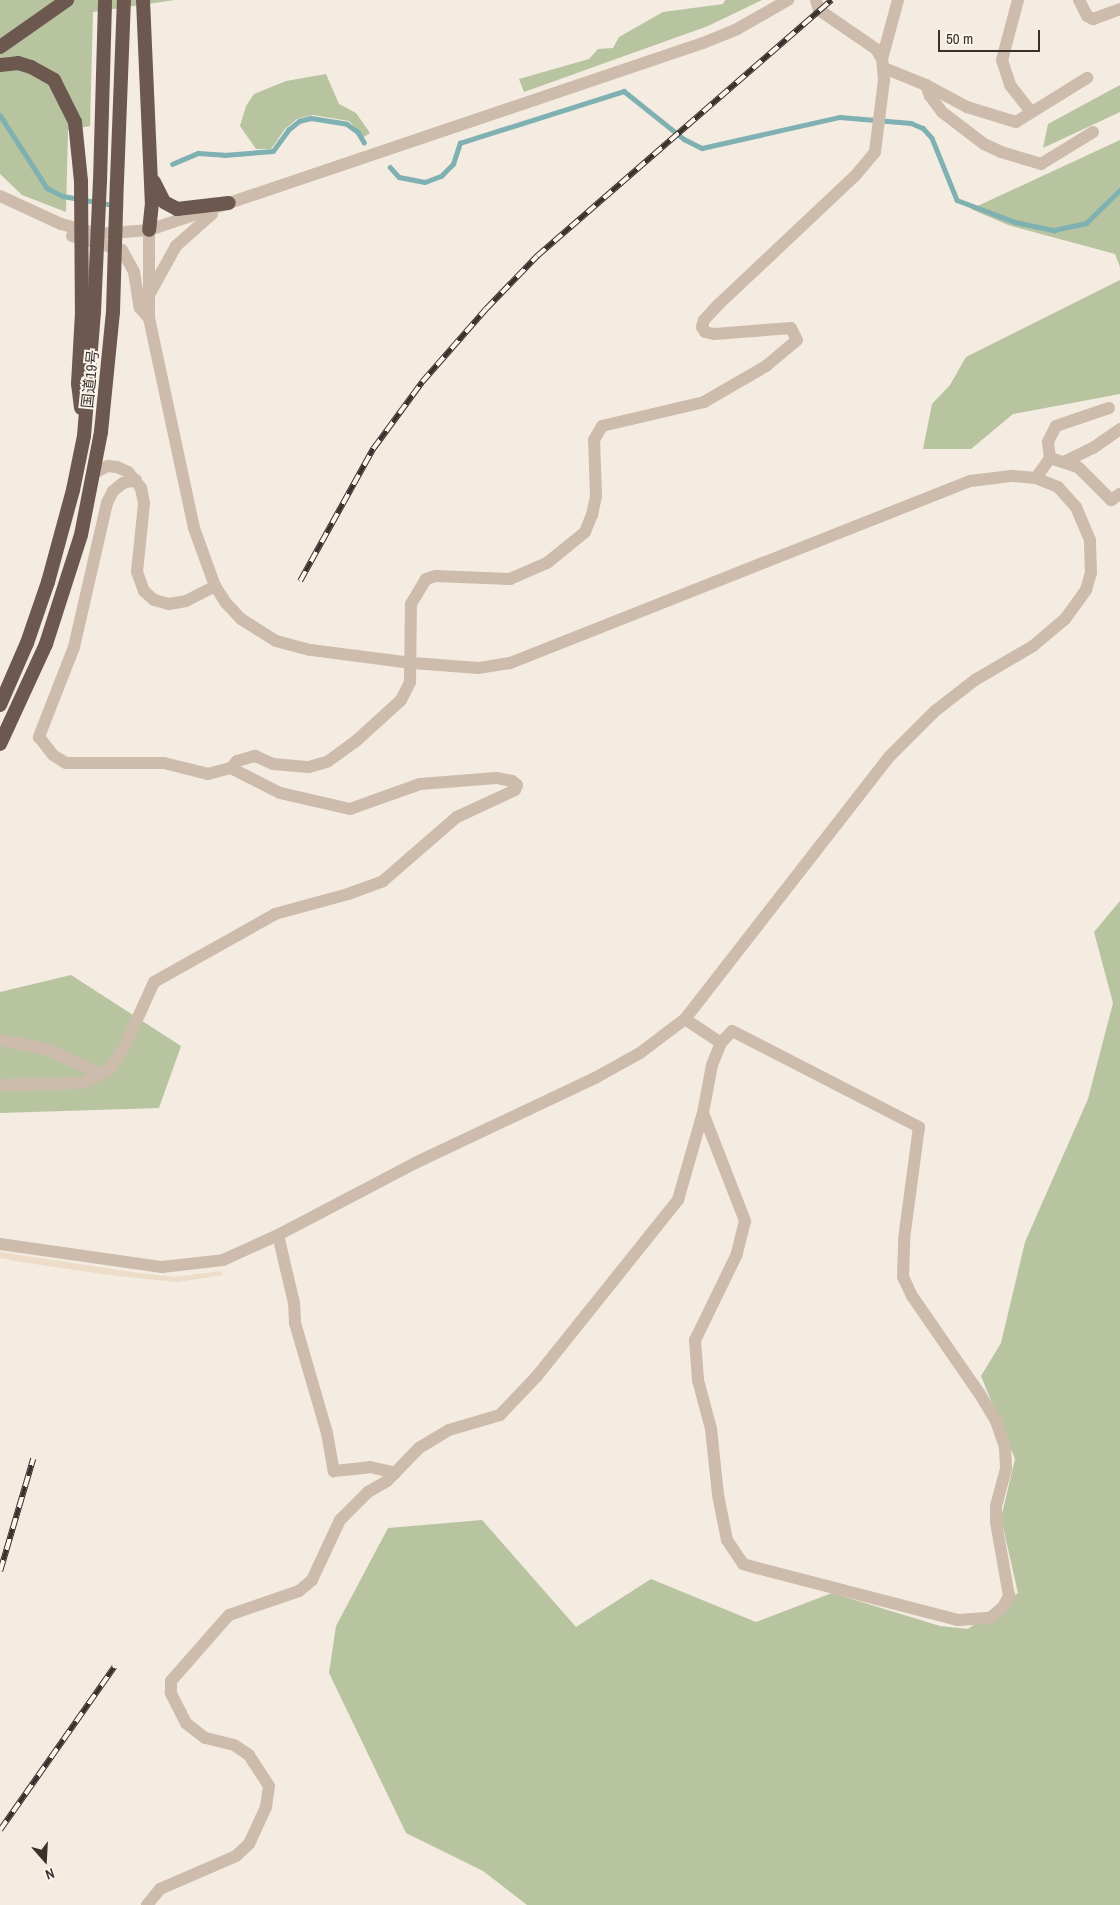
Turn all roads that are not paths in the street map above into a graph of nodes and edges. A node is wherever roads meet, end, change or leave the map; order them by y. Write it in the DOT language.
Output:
graph roads {
  1 [pos="67,0"];
  2 [pos="105,0"];
  3 [pos="124,0"];
  4 [pos="143,0"];
  5 [pos="788,0"];
  6 [pos="816,0"];
  7 [pos="898,0"];
  8 [pos="1018,0"];
  9 [pos="1079,0"];
  10 [pos="1120,9"];
  11 [pos="0,47"];
  12 [pos="883,63"];
  13 [pos="0,65"];
  14 [pos="1087,78"];
  15 [pos="926,85"];
  16 [pos="1030,111"];
  17 [pos="1093,132"];
  18 [pos="151,170"];
  19 [pos="0,196"];
  20 [pos="229,203"];
  21 [pos="52,221"];
  22 [pos="149,230"];
  23 [pos="148,299"];
  24 [pos="88,313"];
  25 [pos="148,318"];
  26 [pos="1109,408"];
  27 [pos="1120,429"];
  28 [pos="1050,458"];
  29 [pos="1064,462"];
  30 [pos="94,473"];
  31 [pos="1036,478"];
  32 [pos="136,480"];
  33 [pos="1120,494"];
  34 [pos="215,586"];
  35 [pos="412,663"];
  36 [pos="0,704"];
  37 [pos="0,744"];
  38 [pos="231,768"];
  39 [pos="685,1019"];
  40 [pos="0,1040"];
  41 [pos="721,1043"];
  42 [pos="101,1074"];
  43 [pos="0,1085"];
  44 [pos="703,1113"];
  45 [pos="278,1236"];
  46 [pos="0,1244"];
  47 [pos="395,1473"];
  48 [pos="147,1905"];
  1 -- 11 [label="highway"];
  2 -- 24 [label="highway, 国道19号, bridge"];
  3 -- 30 [label="highway, 国道19号, bridge"];
  4 -- 18 [label="highway"];
  5 -- 20 [label="street"];
  6 -- 12 [label="street"];
  7 -- 12 [label="street"];
  8 -- 16 [label="street"];
  9 -- 10 [label="street"];
  12 -- 15 [label="street"];
  12 -- 35 [label="street"];
  13 -- 24 [label="highway, bridge"];
  14 -- 16 [label="street"];
  15 -- 16 [label="street"];
  15 -- 17 [label="street"];
  18 -- 20 [label="highway"];
  18 -- 22 [label="highway"];
  19 -- 21 [label="street"];
  20 -- 22 [label="street"];
  20 -- 23 [label="street"];
  21 -- 22 [label="street"];
  21 -- 25 [label="street"];
  22 -- 23 [label="street"];
  23 -- 25 [label="street"];
  24 -- 36 [label="highway, 国道19号"];
  25 -- 34 [label="street"];
  26 -- 28 [label="street"];
  27 -- 29 [label="street"];
  28 -- 29 [label="street"];
  28 -- 31 [label="street"];
  29 -- 33 [label="street"];
  30 -- 32 [label="street"];
  30 -- 37 [label="highway, 国道19号"];
  31 -- 35 [label="street"];
  31 -- 39 [label="street"];
  32 -- 34 [label="street"];
  32 -- 38 [label="street"];
  34 -- 35 [label="street"];
  35 -- 38 [label="street"];
  38 -- 42 [label="street"];
  39 -- 41 [label="street"];
  39 -- 45 [label="street"];
  40 -- 42 [label="street"];
  41 -- 44 [label="street"];
  41 -- 44 [label="street"];
  42 -- 43 [label="street"];
  44 -- 47 [label="street"];
  45 -- 46 [label="street"];
  45 -- 47 [label="street"];
  47 -- 48 [label="street"];
}
